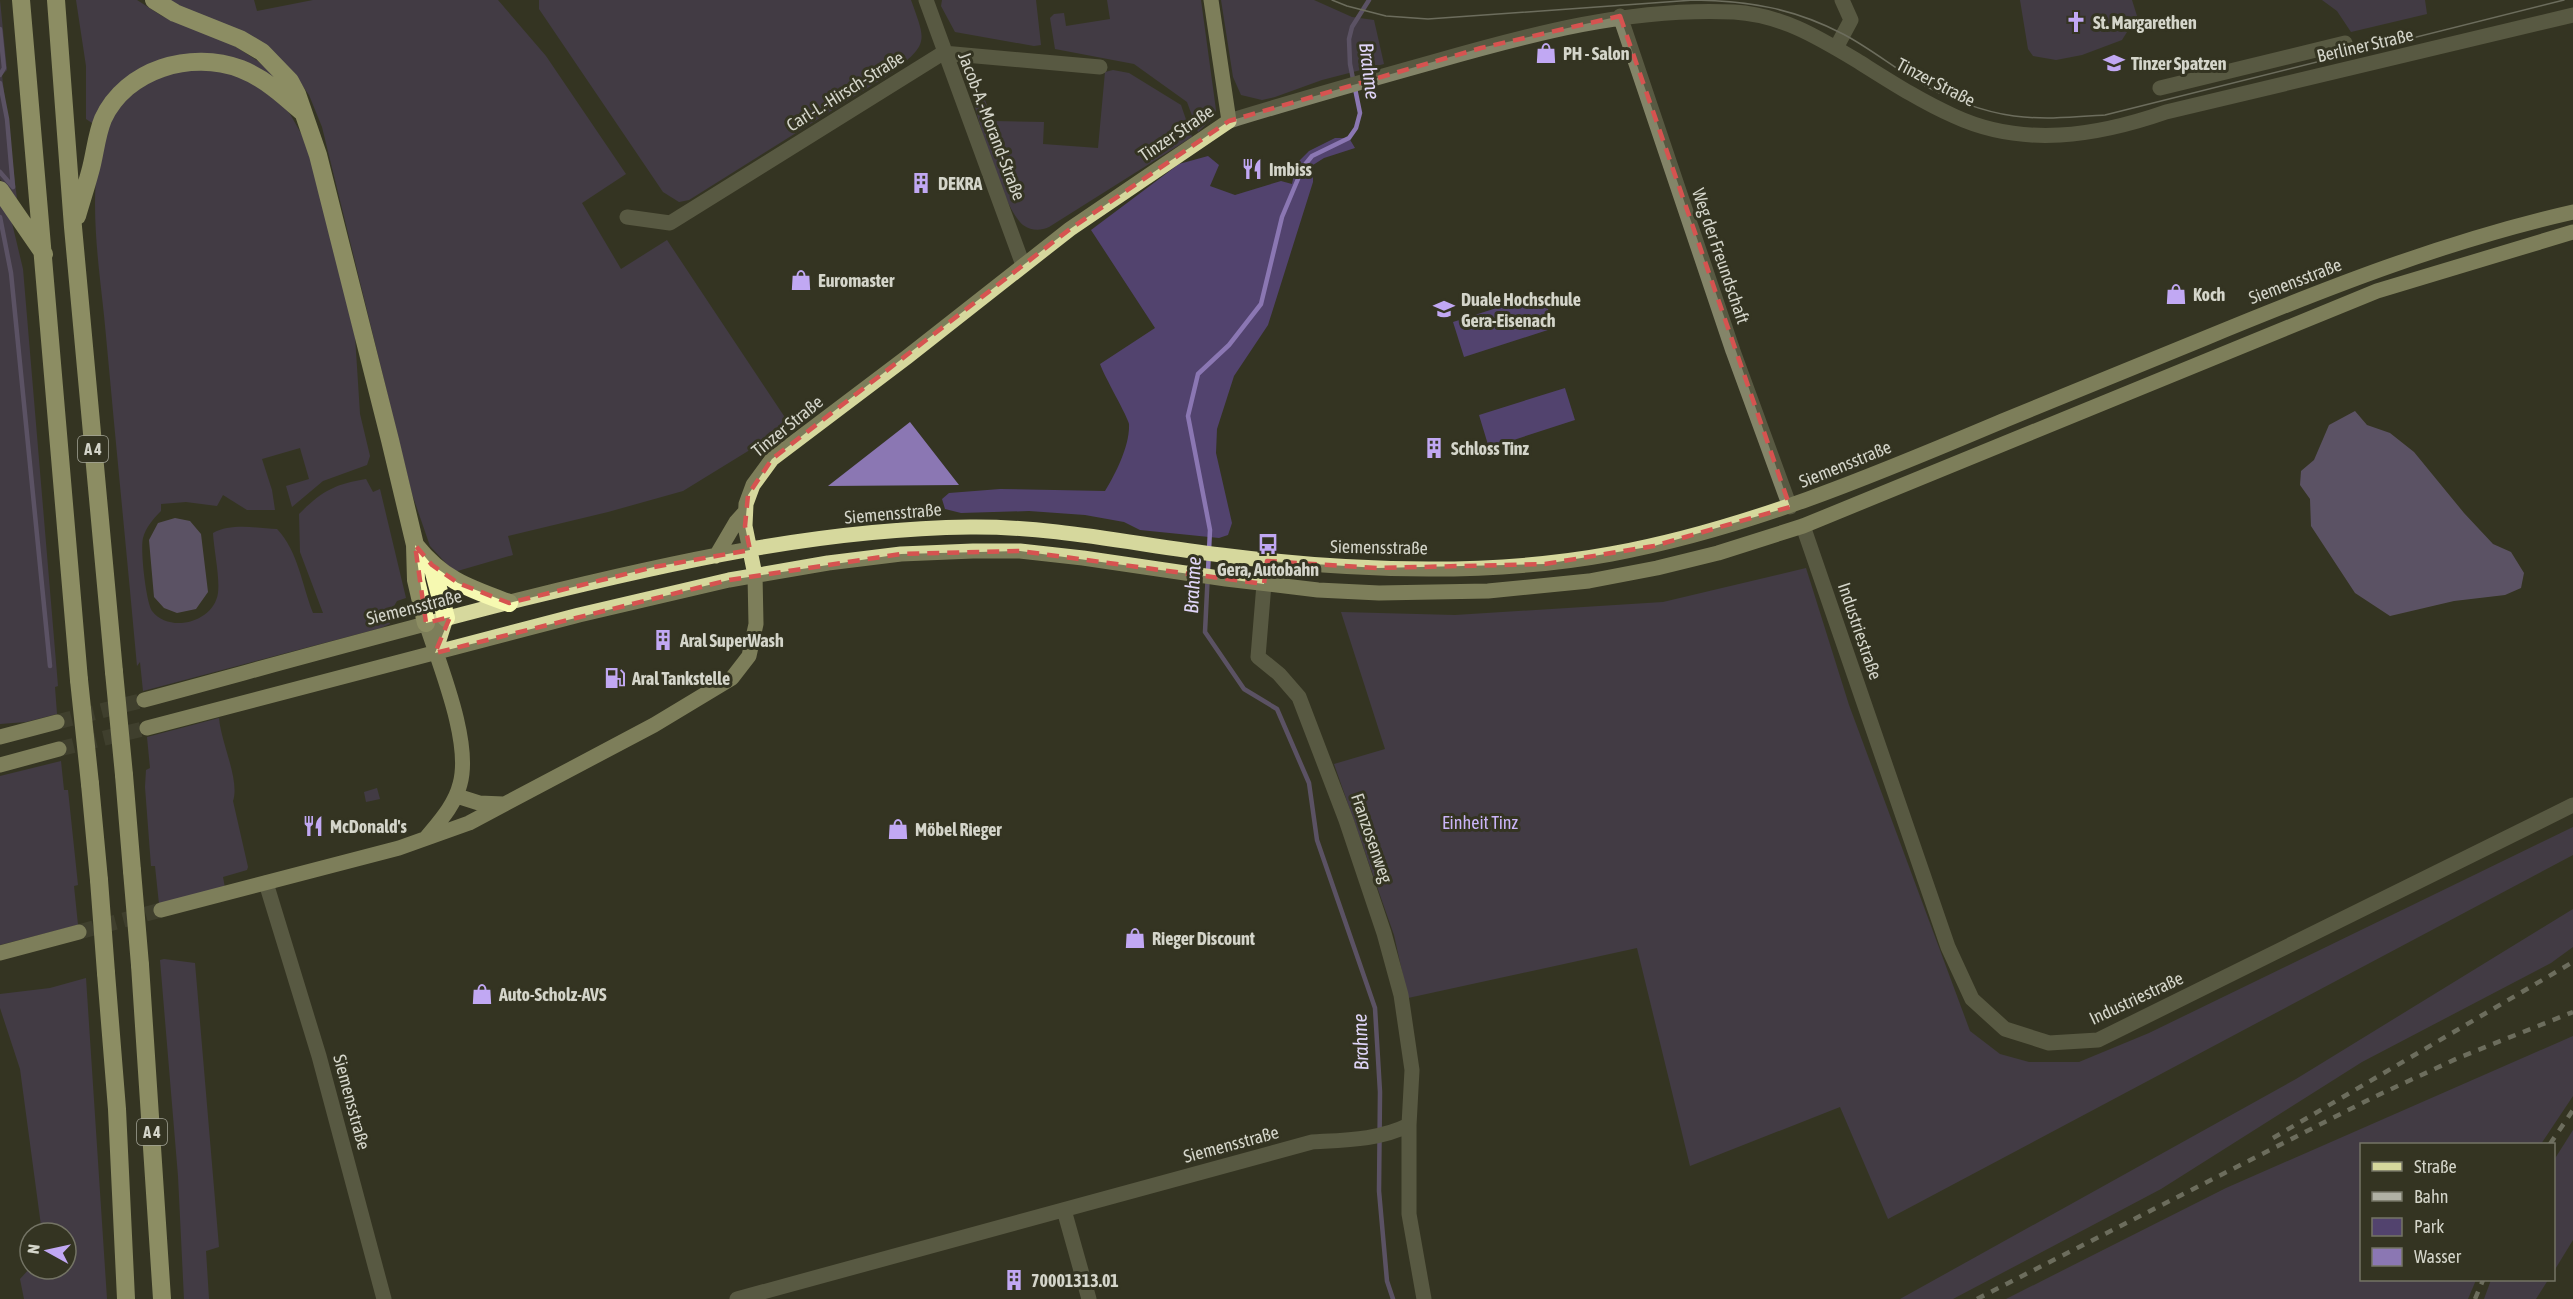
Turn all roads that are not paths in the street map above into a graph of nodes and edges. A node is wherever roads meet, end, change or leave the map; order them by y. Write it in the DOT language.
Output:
graph roads {
  1 [pos="21,0"];
  2 [pos="56,0"];
  3 [pos="154,0"];
  4 [pos="926,0"];
  5 [pos="1211,0"];
  6 [pos="1842,0"];
  7 [pos="2573,15"];
  8 [pos="1620,16"];
  9 [pos="2345,43"];
  10 [pos="1836,48"];
  11 [pos="943,53"];
  12 [pos="1100,67"];
  13 [pos="2160,88"];
  14 [pos="302,112"];
  15 [pos="2166,112"];
  16 [pos="1229,121"];
  17 [pos="0,190"];
  18 [pos="2573,212"];
  19 [pos="627,218"];
  20 [pos="73,227"];
  21 [pos="2573,232"];
  22 [pos="45,256"];
  23 [pos="1023,265"];
  24 [pos="1790,507"];
  25 [pos="745,512"];
  26 [pos="1803,526"];
  27 [pos="415,545"];
  28 [pos="750,550"];
  29 [pos="716,556"];
  30 [pos="1267,561"];
  31 [pos="432,566"];
  32 [pos="755,575"];
  33 [pos="1264,584"];
  34 [pos="509,603"];
  35 [pos="446,618"];
  36 [pos="426,623"];
  37 [pos="435,653"];
  38 [pos="144,700"];
  39 [pos="57,722"];
  40 [pos="147,728"];
  41 [pos="0,737"];
  42 [pos="60,749"];
  43 [pos="0,765"];
  44 [pos="457,795"];
  45 [pos="504,804"];
  46 [pos="2573,805"];
  47 [pos="425,838"];
  48 [pos="266,883"];
  49 [pos="161,910"];
  50 [pos="79,932"];
  51 [pos="0,953"];
  52 [pos="1404,1128"];
  53 [pos="1064,1210"];
  54 [pos="126,1299"];
  55 [pos="162,1299"];
  56 [pos="384,1299"];
  57 [pos="737,1299"];
  58 [pos="1089,1299"];
  59 [pos="1424,1299"];
  1 -- 22 [label="highway, A 4"];
  2 -- 20 [label="highway, A 4"];
  3 -- 14 [label="highway"];
  4 -- 11 [label="street, Jacob-A.-Morand-Straße"];
  5 -- 16 [label="main road"];
  6 -- 10 [label="street"];
  7 -- 15 [label="street, Berliner Straße"];
  8 -- 10 [label="street, Tinzer Straße"];
  8 -- 16 [label="street, Tinzer Straße"];
  8 -- 24 [label="street, Weg der Freundschaft"];
  9 -- 13 [label="street"];
  10 -- 15 [label="street, Tinzer Straße"];
  11 -- 12 [label="street"];
  11 -- 19 [label="street, Carl-L.-Hirsch-Straße"];
  11 -- 23 [label="street, Jacob-A.-Morand-Straße"];
  14 -- 20 [label="highway"];
  14 -- 27 [label="highway"];
  16 -- 23 [label="main road, Tinzer Straße"];
  17 -- 22 [label="highway"];
  18 -- 24 [label="main road, Siemensstraße"];
  20 -- 55 [label="highway, A 4, bridge"];
  21 -- 26 [label="main road"];
  22 -- 54 [label="highway, A 4, bridge"];
  23 -- 25 [label="main road, Tinzer Straße"];
  24 -- 30 [label="main road, Siemensstraße"];
  25 -- 28 [label="main road, Tinzer Straße"];
  25 -- 29 [label="main road"];
  26 -- 33 [label="main road"];
  26 -- 46 [label="street, Industriestraße"];
  27 -- 31 [label="highway"];
  27 -- 36 [label="highway"];
  28 -- 29 [label="main road, Siemensstraße"];
  28 -- 30 [label="main road, Siemensstraße"];
  28 -- 32 [label="main road, Tinzer Straße"];
  29 -- 34 [label="main road, Siemensstraße"];
  30 -- 33 [label="main road"];
  31 -- 34 [label="highway"];
  31 -- 35 [label="highway"];
  32 -- 33 [label="main road"];
  32 -- 37 [label="main road"];
  32 -- 45 [label="main road"];
  33 -- 52 [label="street, Franzosenweg"];
  34 -- 35 [label="main road, Siemensstraße"];
  35 -- 36 [label="main road, Siemensstraße"];
  35 -- 37 [label="main road"];
  36 -- 37 [label="main road"];
  36 -- 38 [label="main road, Siemensstraße"];
  37 -- 40 [label="main road"];
  37 -- 44 [label="main road"];
  39 -- 41 [label="main road"];
  42 -- 43 [label="main road"];
  44 -- 45 [label="main road"];
  44 -- 47 [label="main road"];
  45 -- 47 [label="main road"];
  47 -- 48 [label="main road"];
  48 -- 49 [label="main road"];
  48 -- 56 [label="street, Siemensstraße"];
  50 -- 51 [label="main road"];
  52 -- 53 [label="street, Siemensstraße"];
  52 -- 59 [label="street, Franzosenweg"];
  53 -- 57 [label="street, Siemensstraße"];
  53 -- 58 [label="street"];
}
